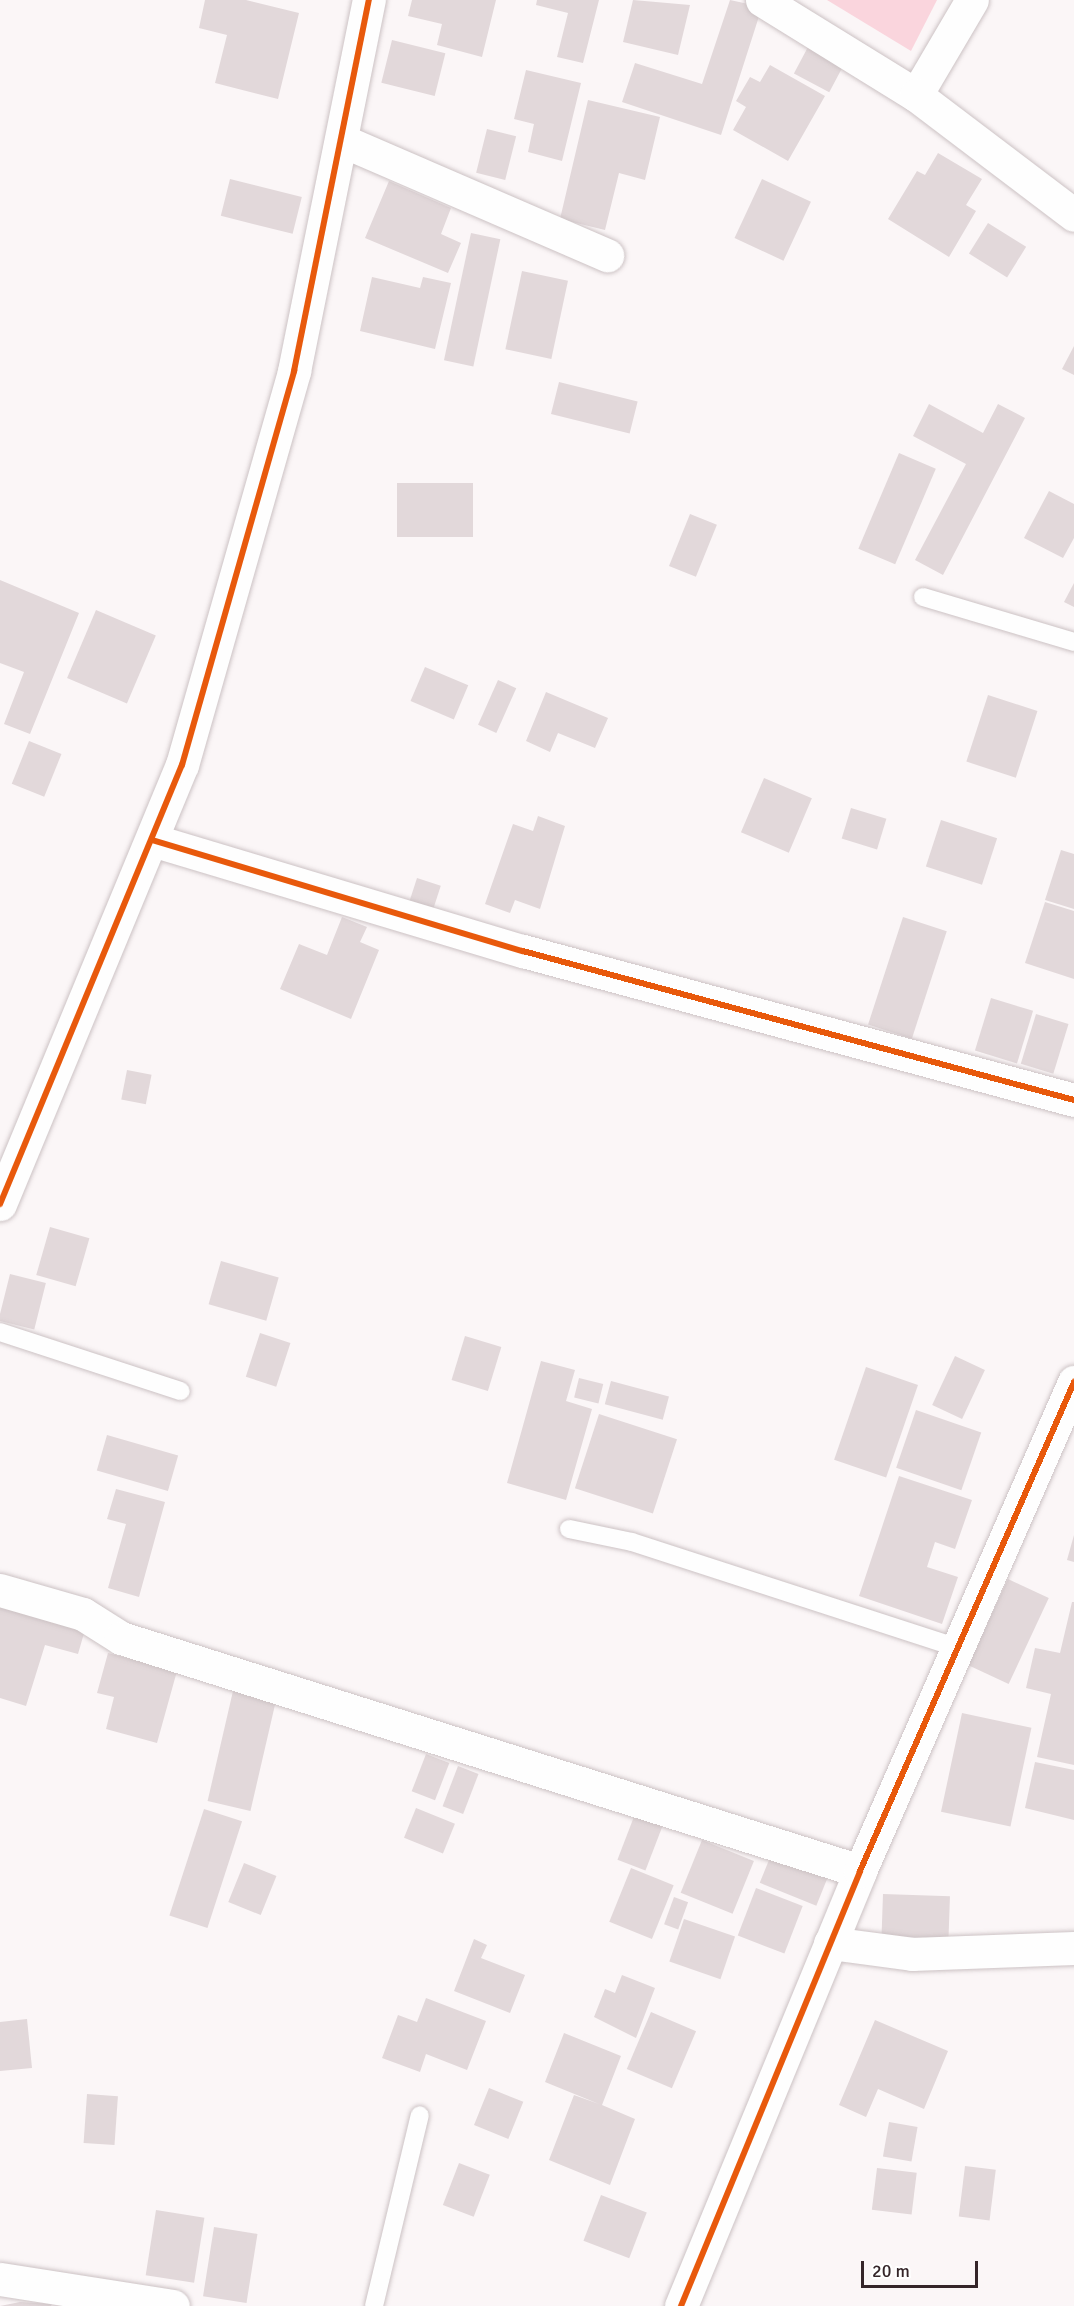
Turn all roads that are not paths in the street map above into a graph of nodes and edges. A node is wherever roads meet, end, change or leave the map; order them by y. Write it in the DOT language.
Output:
graph roads {
  1 [pos="369,0"];
  2 [pos="762,0"];
  3 [pos="972,0"];
  4 [pos="916,95"];
  5 [pos="343,141"];
  6 [pos="1074,215"];
  7 [pos="607,255"];
  8 [pos="923,597"];
  9 [pos="1074,642"];
  10 [pos="152,840"];
  11 [pos="1074,1100"];
  12 [pos="2,1194"];
  13 [pos="0,1332"];
  14 [pos="1074,1382"];
  15 [pos="181,1391"];
  16 [pos="569,1529"];
  17 [pos="0,1590"];
  18 [pos="956,1647"];
  19 [pos="860,1871"];
  20 [pos="830,1943"];
  21 [pos="1074,1948"];
  22 [pos="420,2115"];
  23 [pos="0,2280"];
  24 [pos="173,2306"];
  25 [pos="374,2306"];
  26 [pos="681,2306"];
  1 -- 5 [label="street"];
  2 -- 4 [label="street"];
  3 -- 4 [label="street"];
  4 -- 6 [label="street"];
  5 -- 7 [label="street"];
  5 -- 10 [label="street"];
  8 -- 9 [label="lane"];
  10 -- 11 [label="street"];
  10 -- 12 [label="street"];
  13 -- 15 [label="lane"];
  14 -- 18 [label="street"];
  16 -- 18 [label="lane"];
  17 -- 19 [label="street"];
  18 -- 19 [label="street"];
  19 -- 20 [label="street"];
  20 -- 21 [label="street"];
  20 -- 26 [label="street"];
  22 -- 25 [label="lane"];
  23 -- 24 [label="street"];
}
